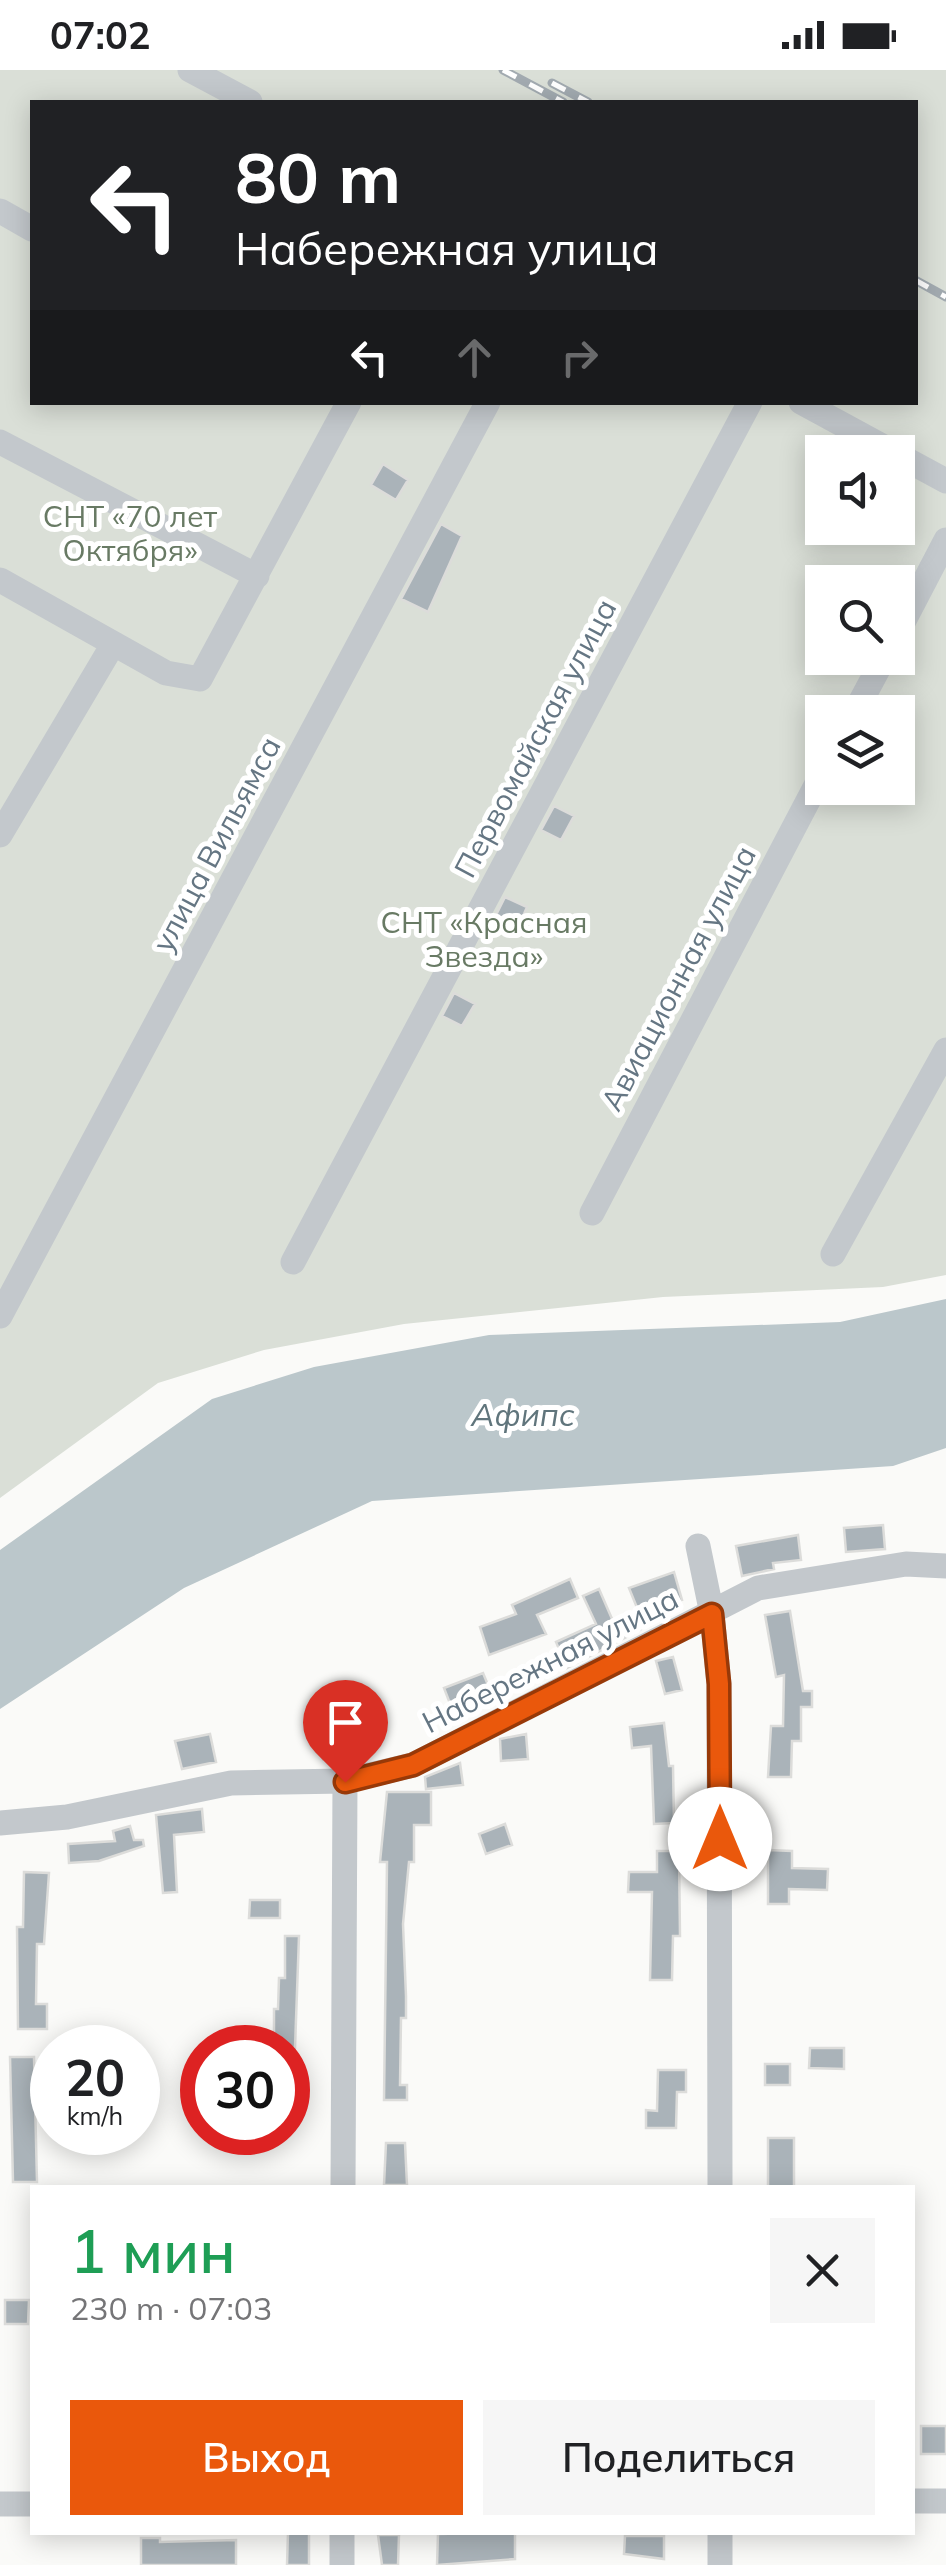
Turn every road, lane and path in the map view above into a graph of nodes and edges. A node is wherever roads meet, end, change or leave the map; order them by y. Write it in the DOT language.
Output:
graph roads {
  1 [pos="190,70"];
  2 [pos="246,100"];
  3 [pos="0,211"];
  4 [pos="30,228"];
  5 [pos="348,405"];
  6 [pos="486,405"];
  7 [pos="748,405"];
  8 [pos="806,405"];
  9 [pos="861,435"];
  10 [pos="0,442"];
  11 [pos="915,465"];
  12 [pos="946,481"];
  13 [pos="946,540"];
  14 [pos="257,576"];
  15 [pos="0,580"];
  16 [pos="915,599"];
  17 [pos="112,646"];
  18 [pos="806,805"];
  19 [pos="0,835"];
  20 [pos="946,1050"];
  21 [pos="592,1213"];
  22 [pos="833,1254"];
  23 [pos="294,1262"];
  24 [pos="0,1316"];
  25 [pos="698,1546"];
  26 [pos="946,1566"];
  27 [pos="712,1614"];
  28 [pos="345,1782"];
  29 [pos="0,1823"];
  30 [pos="343,2185"];
  31 [pos="720,2185"];
  32 [pos="915,2501"];
  33 [pos="946,2501"];
  34 [pos="0,2504"];
  35 [pos="30,2504"];
  36 [pos="342,2535"];
  37 [pos="720,2535"];
  38 [pos="342,2565"];
  39 [pos="720,2565"];
  1 -- 2 [label="street"];
  3 -- 4 [label="street"];
  5 -- 14 [label="street"];
  6 -- 24 [label="street, улица Вильямса"];
  7 -- 23 [label="street, Первомайская улица"];
  8 -- 9 [label="street"];
  10 -- 14 [label="street"];
  11 -- 12 [label="street"];
  13 -- 16 [label="street"];
  14 -- 17 [label="street"];
  15 -- 17 [label="street"];
  17 -- 19 [label="street"];
  18 -- 21 [label="street, Авиационная улица"];
  20 -- 22 [label="street"];
  25 -- 27 [label="street"];
  26 -- 27 [label="street, Набережная улица"];
  27 -- 28 [label="street, Набережная улица"];
  27 -- 31 [label="street"];
  28 -- 29 [label="street, Набережная улица"];
  28 -- 30 [label="street"];
  32 -- 33 [label="street"];
  34 -- 35 [label="street"];
  36 -- 38 [label="street"];
  37 -- 39 [label="street"];
}
